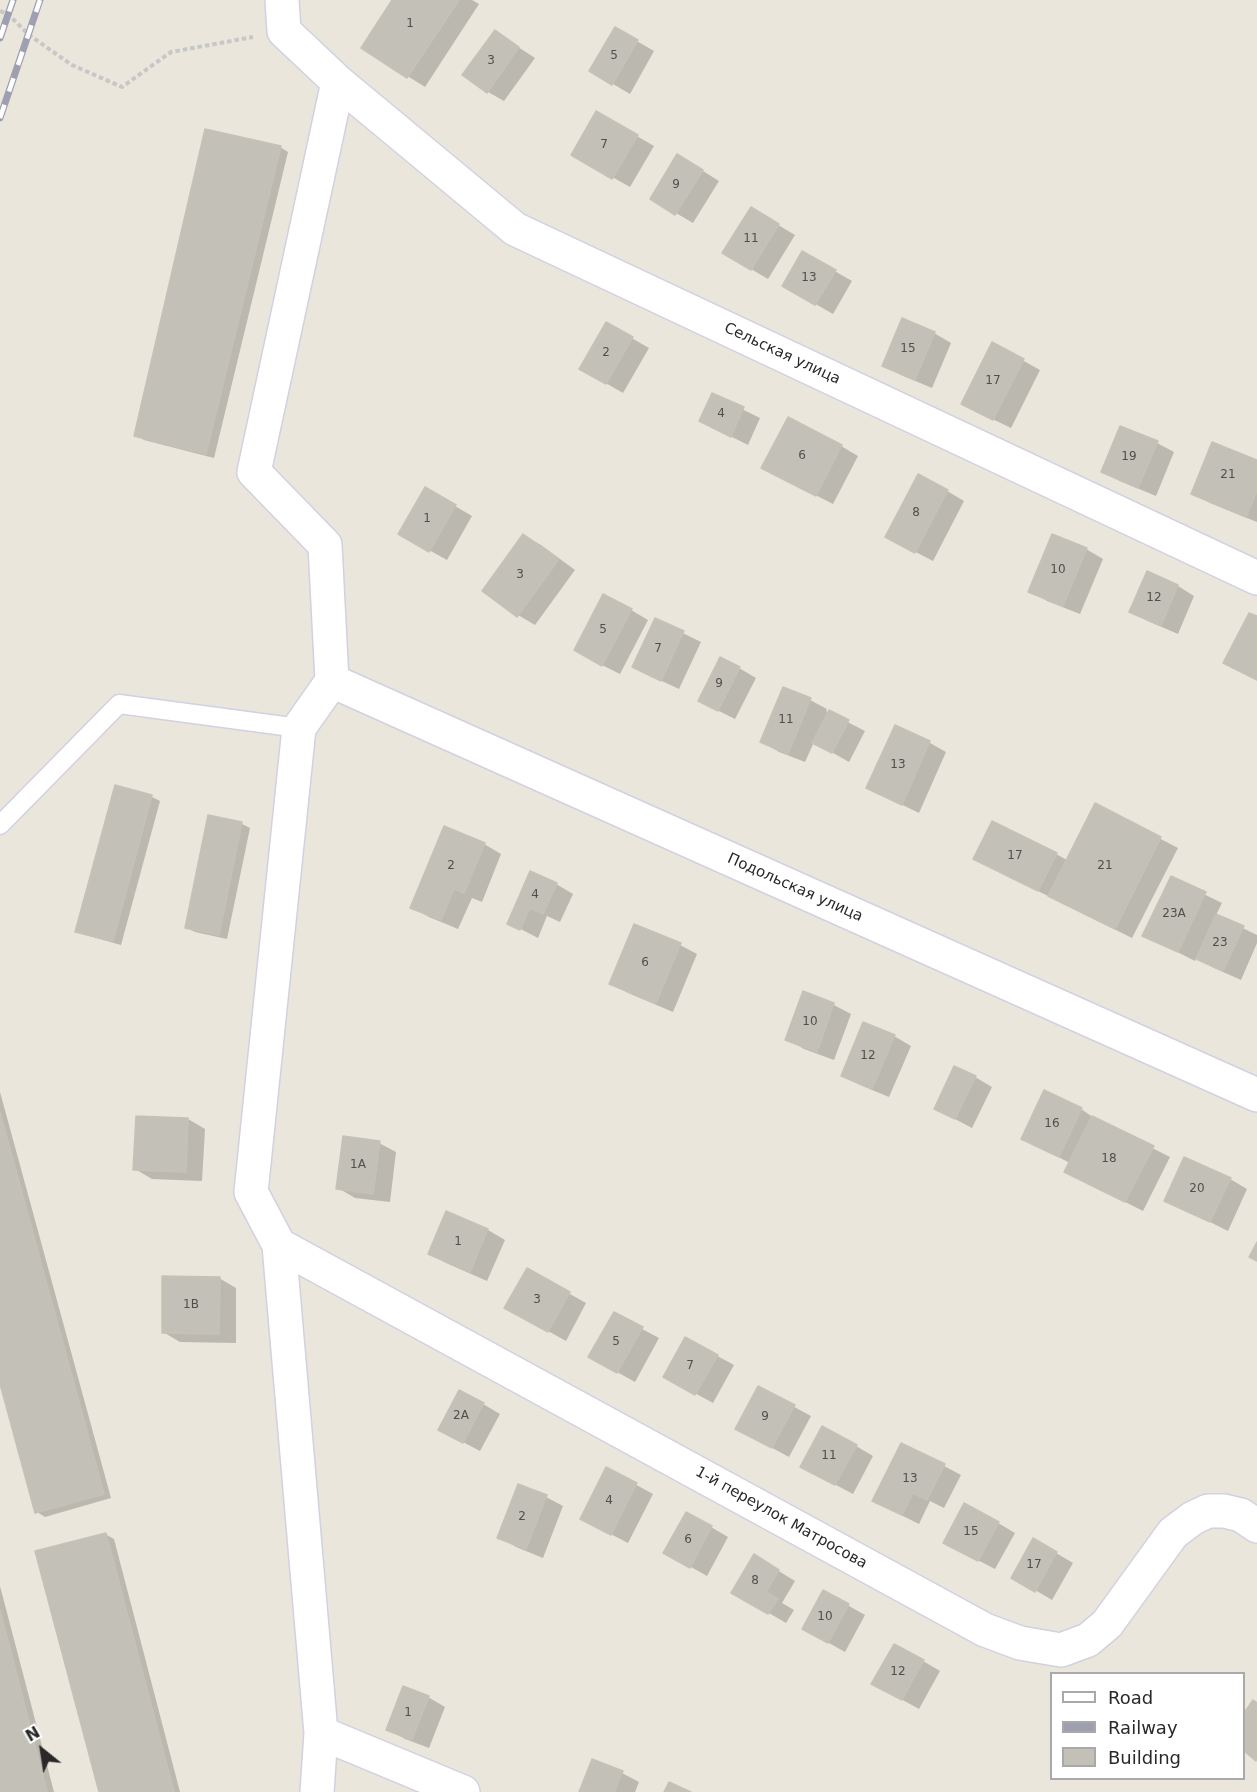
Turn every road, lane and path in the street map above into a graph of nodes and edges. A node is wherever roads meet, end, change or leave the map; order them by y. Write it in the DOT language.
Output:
graph roads {
  1 [pos="0,11"];
  2 [pos="283,16"];
  3 [pos="338,82"];
  4 [pos="1257,578"];
  5 [pos="332,681"];
  6 [pos="299,728"];
  7 [pos="0,825"];
  8 [pos="1257,1095"];
  9 [pos="279,1245"];
  10 [pos="1257,1526"];
  11 [pos="321,1733"];
  12 [pos="318,1792"];
  13 [pos="463,1792"];
  1 -- 2 [label="path"];
  2 -- 3 [label="street, Сельская улица"];
  3 -- 4 [label="street, Сельская улица"];
  3 -- 5 [label="street"];
  5 -- 6 [label="street"];
  5 -- 8 [label="street, Подольская улица"];
  6 -- 7 [label="lane"];
  6 -- 9 [label="street"];
  9 -- 10 [label="street, 1-й переулок Матросова"];
  9 -- 11 [label="street"];
  11 -- 12 [label="street"];
  11 -- 13 [label="street"];
}
